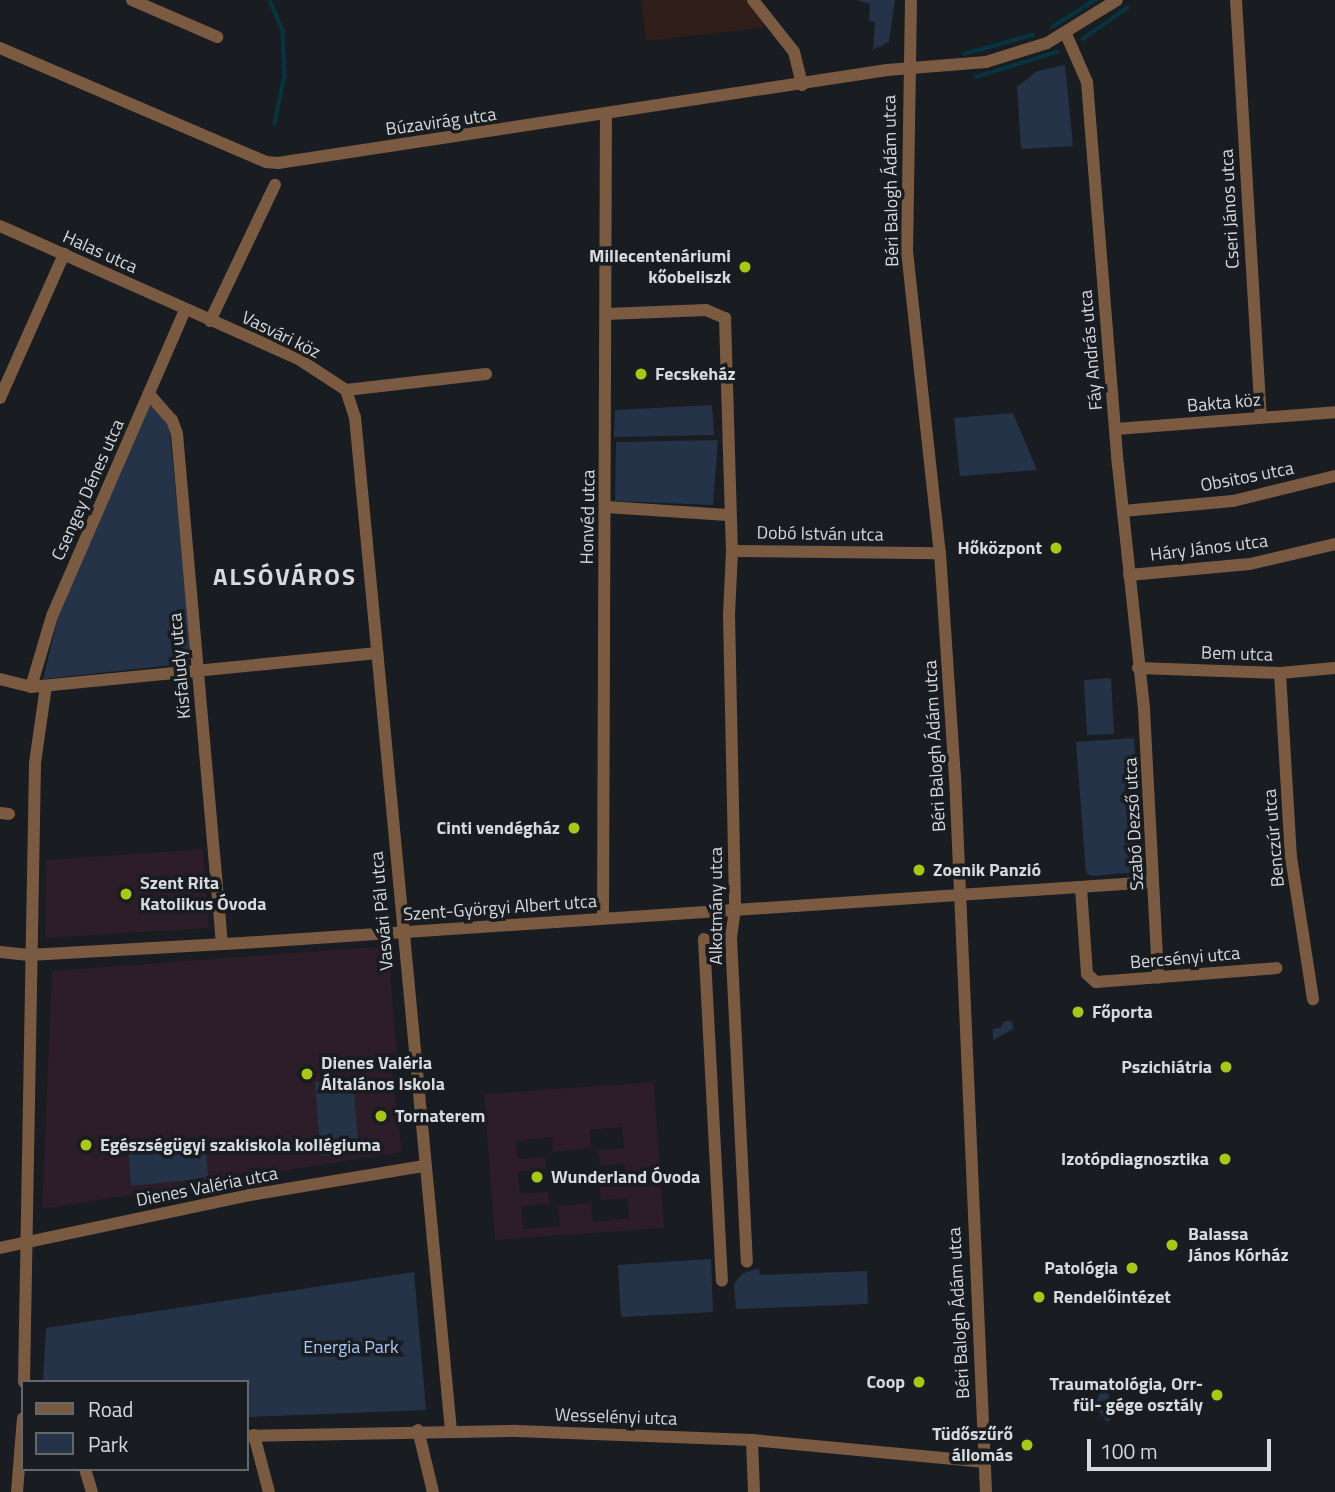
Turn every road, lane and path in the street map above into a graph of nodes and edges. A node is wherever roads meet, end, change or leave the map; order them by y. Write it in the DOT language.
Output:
graph roads {
  1 [pos="132,0"];
  2 [pos="753,0"];
  3 [pos="911,0"];
  4 [pos="1117,0"];
  5 [pos="1236,0"];
  6 [pos="1066,34"];
  7 [pos="217,37"];
  8 [pos="0,48"];
  9 [pos="907,71"];
  10 [pos="802,85"];
  11 [pos="606,116"];
  12 [pos="275,185"];
  13 [pos="0,226"];
  14 [pos="64,254"];
  15 [pos="185,310"];
  16 [pos="607,314"];
  17 [pos="210,321"];
  18 [pos="486,374"];
  19 [pos="346,390"];
  20 [pos="149,394"];
  21 [pos="0,398"];
  22 [pos="1335,412"];
  23 [pos="1261,417"];
  24 [pos="1116,429"];
  25 [pos="1335,476"];
  26 [pos="606,507"];
  27 [pos="1123,510"];
  28 [pos="728,516"];
  29 [pos="1335,544"];
  30 [pos="732,551"];
  31 [pos="940,553"];
  32 [pos="1129,575"];
  33 [pos="377,653"];
  34 [pos="198,668"];
  35 [pos="1138,668"];
  36 [pos="1335,668"];
  37 [pos="1280,673"];
  38 [pos="0,679"];
  39 [pos="46,686"];
  40 [pos="31,687"];
  41 [pos="1153,882"];
  42 [pos="1081,888"];
  43 [pos="960,895"];
  44 [pos="735,909"];
  45 [pos="603,918"];
  46 [pos="401,932"];
  47 [pos="704,939"];
  48 [pos="222,944"];
  49 [pos="0,952"];
  50 [pos="29,955"];
  51 [pos="1276,968"];
  52 [pos="1158,978"];
  53 [pos="1313,999"];
  54 [pos="423,1166"];
  55 [pos="25,1242"];
  56 [pos="0,1248"];
  57 [pos="747,1262"];
  58 [pos="722,1281"];
  59 [pos="24,1380"];
  60 [pos="418,1430"];
  61 [pos="451,1430"];
  62 [pos="251,1435"];
  63 [pos="752,1440"];
  64 [pos="21,1457"];
  65 [pos="983,1462"];
  66 [pos="86,1471"];
  67 [pos="18,1492"];
  68 [pos="92,1492"];
  69 [pos="269,1492"];
  70 [pos="433,1492"];
  71 [pos="754,1492"];
  72 [pos="986,1492"];
  1 -- 7 [label="street"];
  2 -- 10 [label="street"];
  3 -- 9 [label="street, Béri Balogh Ádám utca"];
  4 -- 6 [label="street, Búzavirág utca"];
  5 -- 23 [label="street, Cseri János utca"];
  6 -- 9 [label="street, Búzavirág utca"];
  6 -- 24 [label="street, Fáy András utca"];
  8 -- 11 [label="street, Búzavirág utca"];
  9 -- 10 [label="street, Búzavirág utca"];
  9 -- 31 [label="street, Béri Balogh Ádám utca"];
  10 -- 11 [label="street, Búzavirág utca"];
  11 -- 16 [label="street, Honvéd utca"];
  12 -- 17 [label="street"];
  13 -- 14 [label="street, Halas utca"];
  14 -- 15 [label="street, Halas utca"];
  14 -- 21 [label="street"];
  15 -- 17 [label="street, Vasvári köz"];
  15 -- 20 [label="street, Csengey Dénes utca"];
  16 -- 26 [label="street, Honvéd utca"];
  16 -- 28 [label="street"];
  17 -- 19 [label="street, Vasvári köz"];
  18 -- 19 [label="street"];
  19 -- 33 [label="street, Vasvári Pál utca"];
  20 -- 34 [label="street, Kisfaludy utca"];
  20 -- 40 [label="street, Csengey Dénes utca"];
  22 -- 23 [label="street, Bakta köz"];
  23 -- 24 [label="street, Bakta köz"];
  24 -- 27 [label="street, Fáy András utca"];
  25 -- 27 [label="street, Obsitos utca"];
  26 -- 28 [label="street"];
  26 -- 45 [label="street, Honvéd utca"];
  27 -- 32 [label="street, Fáy András utca"];
  28 -- 30 [label="street, Dobó István utca"];
  29 -- 32 [label="street, Háry János utca"];
  30 -- 31 [label="street, Dobó István utca"];
  30 -- 44 [label="street, Alkotmány utca"];
  31 -- 43 [label="street, Béri Balogh Ádám utca"];
  32 -- 35 [label="street, Fáy András utca"];
  33 -- 34 [label="street"];
  33 -- 46 [label="street, Vasvári Pál utca"];
  34 -- 39 [label="street"];
  34 -- 48 [label="street, Kisfaludy utca"];
  35 -- 37 [label="street, Bem utca"];
  35 -- 41 [label="street, Szabó Dezső utca"];
  36 -- 37 [label="street, Bem utca"];
  37 -- 53 [label="street, Benczúr utca"];
  38 -- 40 [label="street"];
  39 -- 40 [label="street"];
  39 -- 50 [label="street"];
  41 -- 42 [label="street"];
  41 -- 52 [label="street, Szabó Dezső utca"];
  42 -- 43 [label="street"];
  42 -- 52 [label="street, Bercsényi utca"];
  43 -- 44 [label="street, Szent-Györgyi Albert utca"];
  43 -- 65 [label="street, Béri Balogh Ádám utca"];
  44 -- 45 [label="street, Szent-Györgyi Albert utca"];
  44 -- 57 [label="street, Alkotmány utca"];
  45 -- 46 [label="street, Szent-Györgyi Albert utca"];
  46 -- 48 [label="street, Szent-Györgyi Albert utca"];
  46 -- 54 [label="street, Vasvári Pál utca"];
  47 -- 58 [label="street, Alkotmány utca"];
  48 -- 50 [label="street, Szent-Györgyi Albert utca"];
  49 -- 50 [label="street, Szent-Györgyi Albert utca"];
  50 -- 55 [label="street"];
  51 -- 52 [label="street, Bercsényi utca"];
  54 -- 55 [label="street, Dienes Valéria utca"];
  54 -- 61 [label="street, Vasvári Pál utca"];
  55 -- 56 [label="street, Dienes Valéria utca"];
  55 -- 59 [label="street"];
  60 -- 61 [label="street, Wesselényi utca"];
  60 -- 62 [label="street, Wesselényi utca"];
  60 -- 70 [label="street"];
  61 -- 63 [label="street, Wesselényi utca"];
  62 -- 69 [label="street"];
  63 -- 65 [label="street, Wesselényi utca"];
  63 -- 71 [label="street"];
  64 -- 67 [label="street"];
  65 -- 72 [label="street, Béri Balogh Ádám utca"];
  66 -- 68 [label="street"];
}
